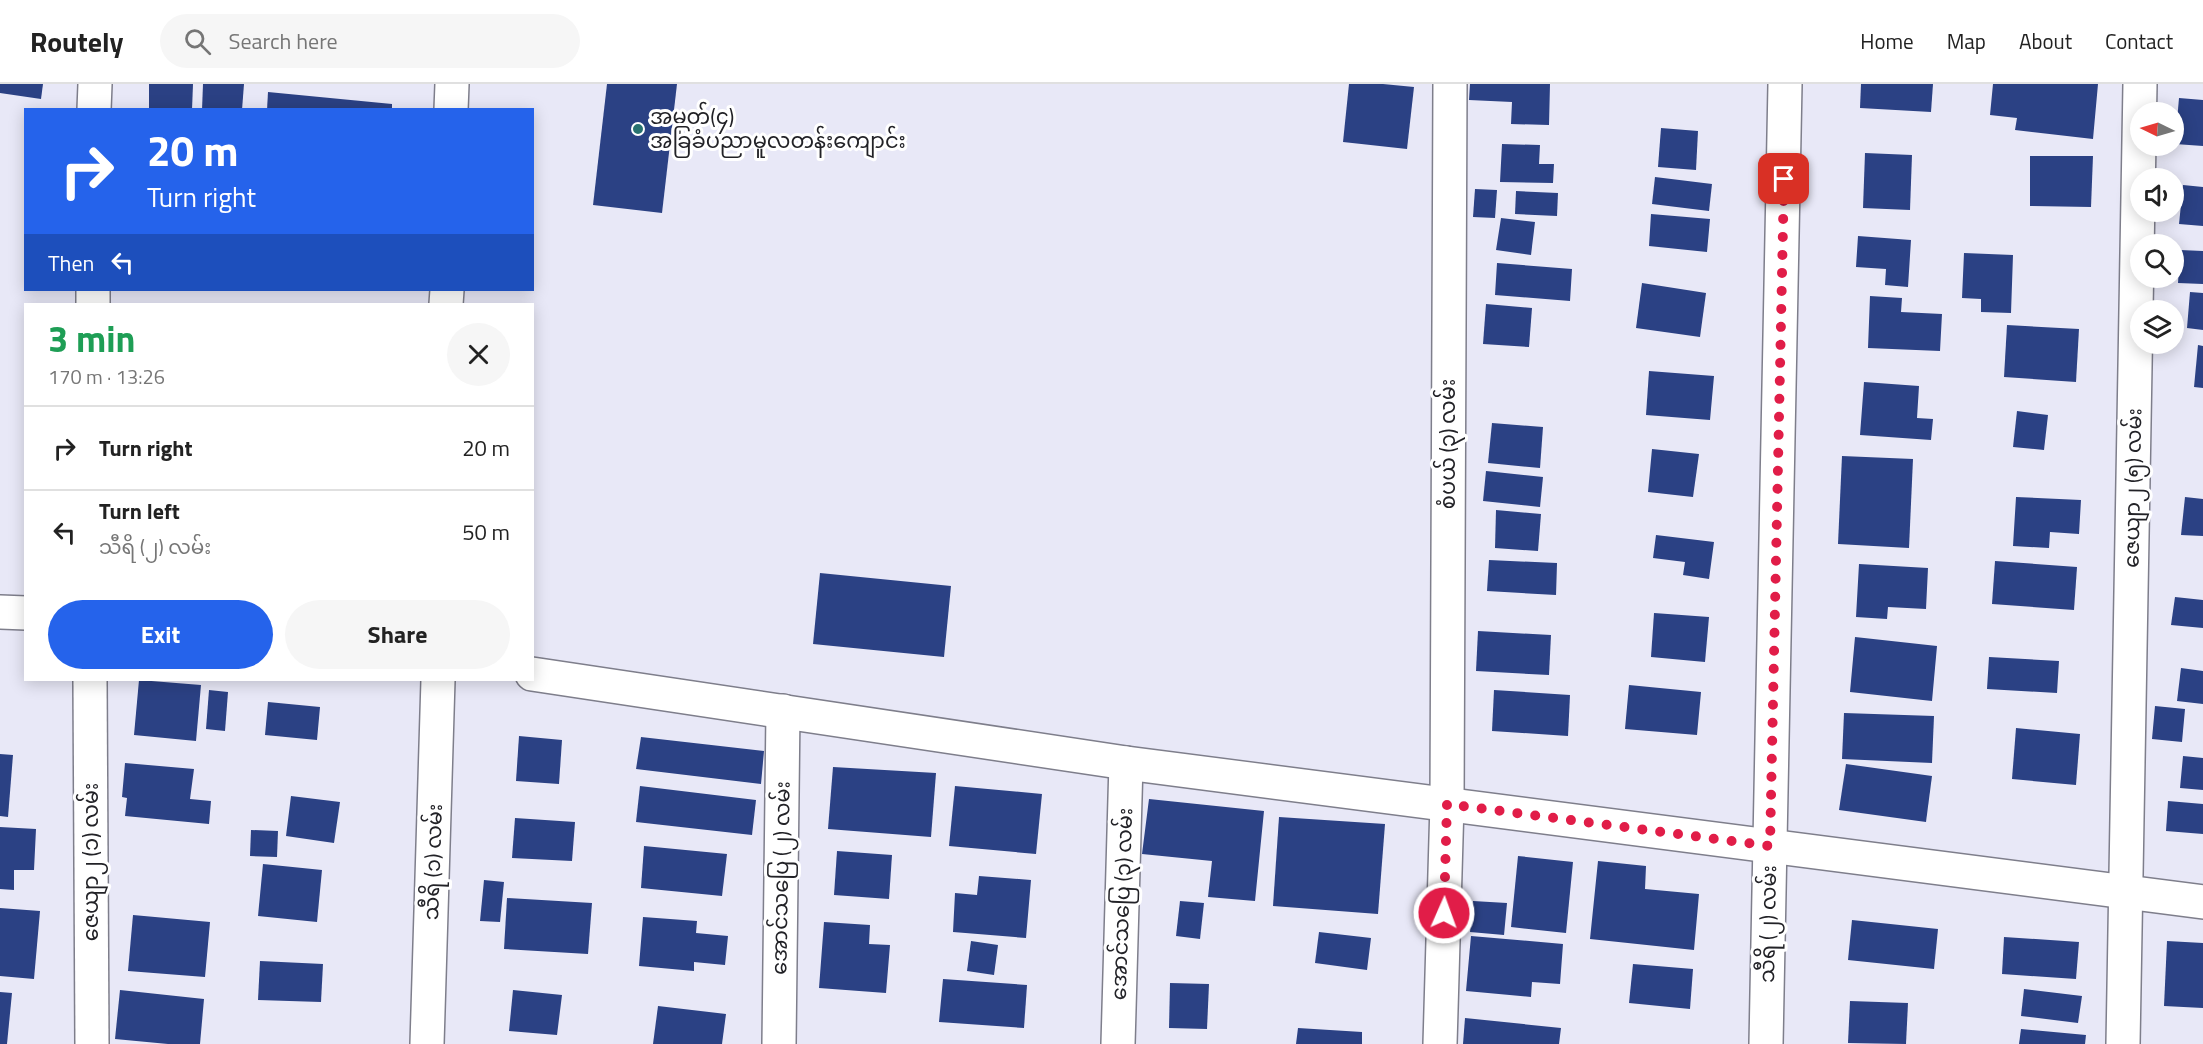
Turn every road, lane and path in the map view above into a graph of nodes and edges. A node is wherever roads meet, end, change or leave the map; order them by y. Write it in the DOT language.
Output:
graph roads {
  1 [pos="95,84"];
  2 [pos="452,84"];
  3 [pos="1450,84"];
  4 [pos="1785,84"];
  5 [pos="2140,84"];
  6 [pos="94,108"];
  7 [pos="451,108"];
  8 [pos="0,612"];
  9 [pos="24,614"];
  10 [pos="534,674"];
  11 [pos="90,681"];
  12 [pos="438,681"];
  13 [pos="783,711"];
  14 [pos="1126,763"];
  15 [pos="1447,804"];
  16 [pos="1770,846"];
  17 [pos="2125,892"];
  18 [pos="2203,902"];
  19 [pos="92,1044"];
  20 [pos="427,1044"];
  21 [pos="778,1044"];
  22 [pos="1118,1044"];
  23 [pos="1440,1044"];
  24 [pos="1766,1044"];
  25 [pos="2122,1044"];
  1 -- 6 [label="street"];
  2 -- 7 [label="street"];
  3 -- 15 [label="street, စံပယ် (၃) လမ်း"];
  4 -- 16 [label="street, သီရိ (၂) လမ်း"];
  5 -- 17 [label="street, ဇေယျာ၂ (၅) လမ်း"];
  8 -- 9 [label="street"];
  10 -- 13 [label="street"];
  11 -- 19 [label="street, ဇေယျာ၂ (၁) လမ်း"];
  12 -- 20 [label="street, သီရိ (၁) လမ်း"];
  13 -- 14 [label="street"];
  13 -- 21 [label="street, အောင်သပြေ (၂) လမ်း"];
  14 -- 15 [label="street"];
  14 -- 22 [label="street, အောင်သပြေ (၃) လမ်း"];
  15 -- 16 [label="street"];
  15 -- 23 [label="street, စံပယ် (၃) လမ်း"];
  16 -- 17 [label="street"];
  16 -- 24 [label="street, သီရိ (၂) လမ်း"];
  17 -- 18 [label="street"];
  17 -- 25 [label="street, ဇေယျာ၂ (၅) လမ်း"];
}
